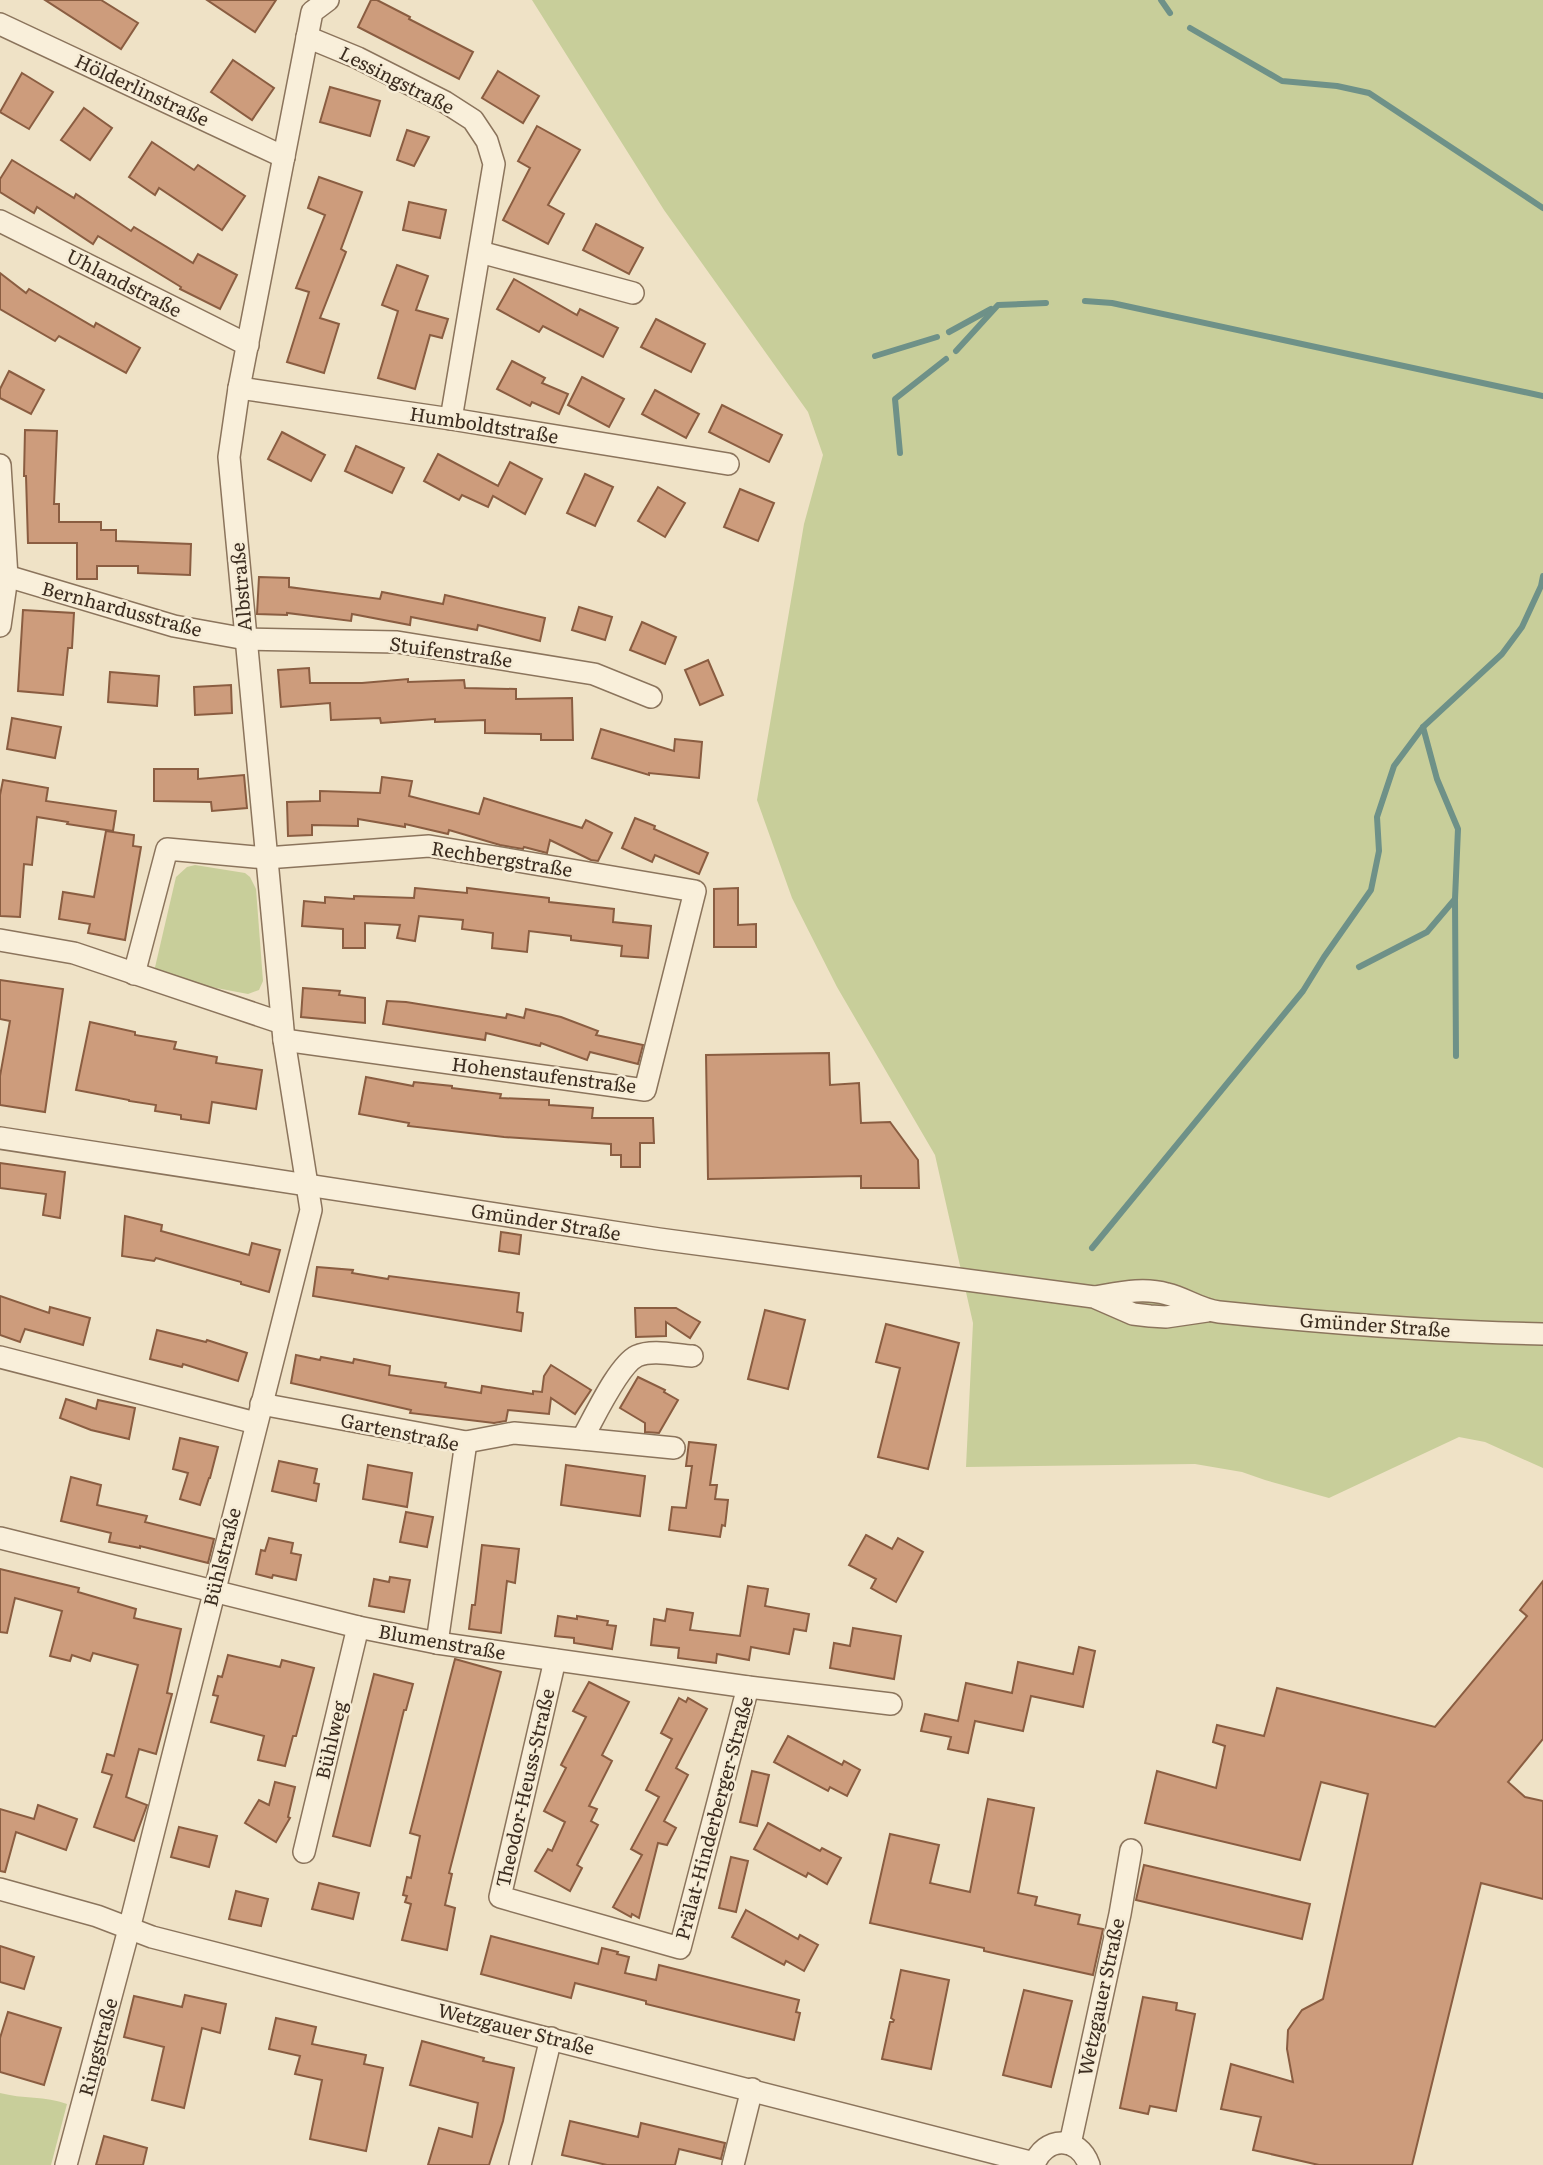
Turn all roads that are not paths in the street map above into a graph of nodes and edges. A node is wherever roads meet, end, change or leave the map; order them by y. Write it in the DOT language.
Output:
graph roads {
  1 [pos="317,4"];
  2 [pos="0,24"];
  3 [pos="307,37"];
  4 [pos="284,157"];
  5 [pos="0,221"];
  6 [pos="480,252"];
  7 [pos="633,293"];
  8 [pos="248,345"];
  9 [pos="239,388"];
  10 [pos="451,419"];
  11 [pos="728,464"];
  12 [pos="0,465"];
  13 [pos="3,575"];
  14 [pos="0,626"];
  15 [pos="246,639"];
  16 [pos="651,697"];
  17 [pos="267,858"];
  18 [pos="695,891"];
  19 [pos="0,940"];
  20 [pos="134,974"];
  21 [pos="283,1032"];
  22 [pos="0,1138"];
  23 [pos="308,1185"];
  24 [pos="1543,1334"];
  25 [pos="692,1356"];
  26 [pos="0,1357"];
  27 [pos="258,1414"];
  28 [pos="582,1439"];
  29 [pos="467,1442"];
  30 [pos="674,1448"];
  31 [pos="0,1538"];
  32 [pos="214,1591"];
  33 [pos="358,1627"];
  34 [pos="437,1643"];
  35 [pos="555,1660"];
  36 [pos="748,1687"];
  37 [pos="891,1704"];
  38 [pos="1131,1850"];
  39 [pos="304,1852"];
  40 [pos="0,1889"];
  41 [pos="129,1929"];
  42 [pos="680,1948"];
  43 [pos="551,2038"];
  44 [pos="752,2089"];
  45 [pos="1070,2144"];
  46 [pos="1034,2164"];
  47 [pos="66,2165"];
  48 [pos="520,2165"];
  49 [pos="733,2165"];
  50 [pos="1089,2165"];
  1 -- 3 [label="street, Albstraße"];
  2 -- 4 [label="street, Hölderlinstraße"];
  3 -- 4 [label="street, Albstraße"];
  3 -- 6 [label="street, Lessingstraße"];
  4 -- 8 [label="street, Albstraße"];
  5 -- 8 [label="street, Uhlandstraße"];
  6 -- 7 [label="street"];
  6 -- 10 [label="street, Lessingstraße"];
  8 -- 9 [label="street, Albstraße"];
  9 -- 10 [label="street, Humboldtstraße"];
  9 -- 15 [label="street, Albstraße"];
  10 -- 11 [label="street, Humboldtstraße"];
  12 -- 13 [label="street"];
  13 -- 14 [label="street"];
  13 -- 15 [label="street, Bernhardusstraße"];
  15 -- 16 [label="street, Stuifenstraße"];
  15 -- 17 [label="street, Albstraße"];
  17 -- 18 [label="street, Rechbergstraße"];
  17 -- 20 [label="street, Rechbergstraße"];
  17 -- 21 [label="street, Albstraße"];
  18 -- 21 [label="street, Hohenstaufenstraße"];
  19 -- 20 [label="street"];
  20 -- 21 [label="street"];
  21 -- 23 [label="street, Albstraße"];
  22 -- 23 [label="street, Gmünder Straße"];
  23 -- 24 [label="street, Gmünder Straße"];
  23 -- 27 [label="street, Bühlstraße"];
  25 -- 28 [label="street"];
  26 -- 27 [label="street, Gartenstraße"];
  27 -- 29 [label="street, Gartenstraße"];
  27 -- 32 [label="street, Bühlstraße"];
  28 -- 29 [label="street"];
  28 -- 30 [label="street"];
  29 -- 34 [label="street, Gartenstraße"];
  31 -- 32 [label="street, Blumenstraße"];
  32 -- 33 [label="street, Blumenstraße"];
  32 -- 41 [label="street, Bühlstraße"];
  33 -- 34 [label="street, Blumenstraße"];
  33 -- 39 [label="street, Bühlweg"];
  34 -- 35 [label="street, Blumenstraße"];
  35 -- 36 [label="street, Blumenstraße"];
  35 -- 42 [label="street, Theodor-Heuss-Straße"];
  36 -- 37 [label="street, Blumenstraße"];
  36 -- 42 [label="street, Prälat-Hinderberger-Straße"];
  38 -- 45 [label="street, Wetzgauer Straße"];
  40 -- 41 [label="street, Wetzgauer Straße"];
  41 -- 43 [label="street, Wetzgauer Straße"];
  41 -- 47 [label="street, Ringstraße"];
  43 -- 44 [label="street, Wetzgauer Straße"];
  43 -- 48 [label="street"];
  44 -- 46 [label="street, Wetzgauer Straße"];
  44 -- 49 [label="street"];
  45 -- 46 [label="street, Wetzgauer Straße"];
  45 -- 50 [label="street"];
}
